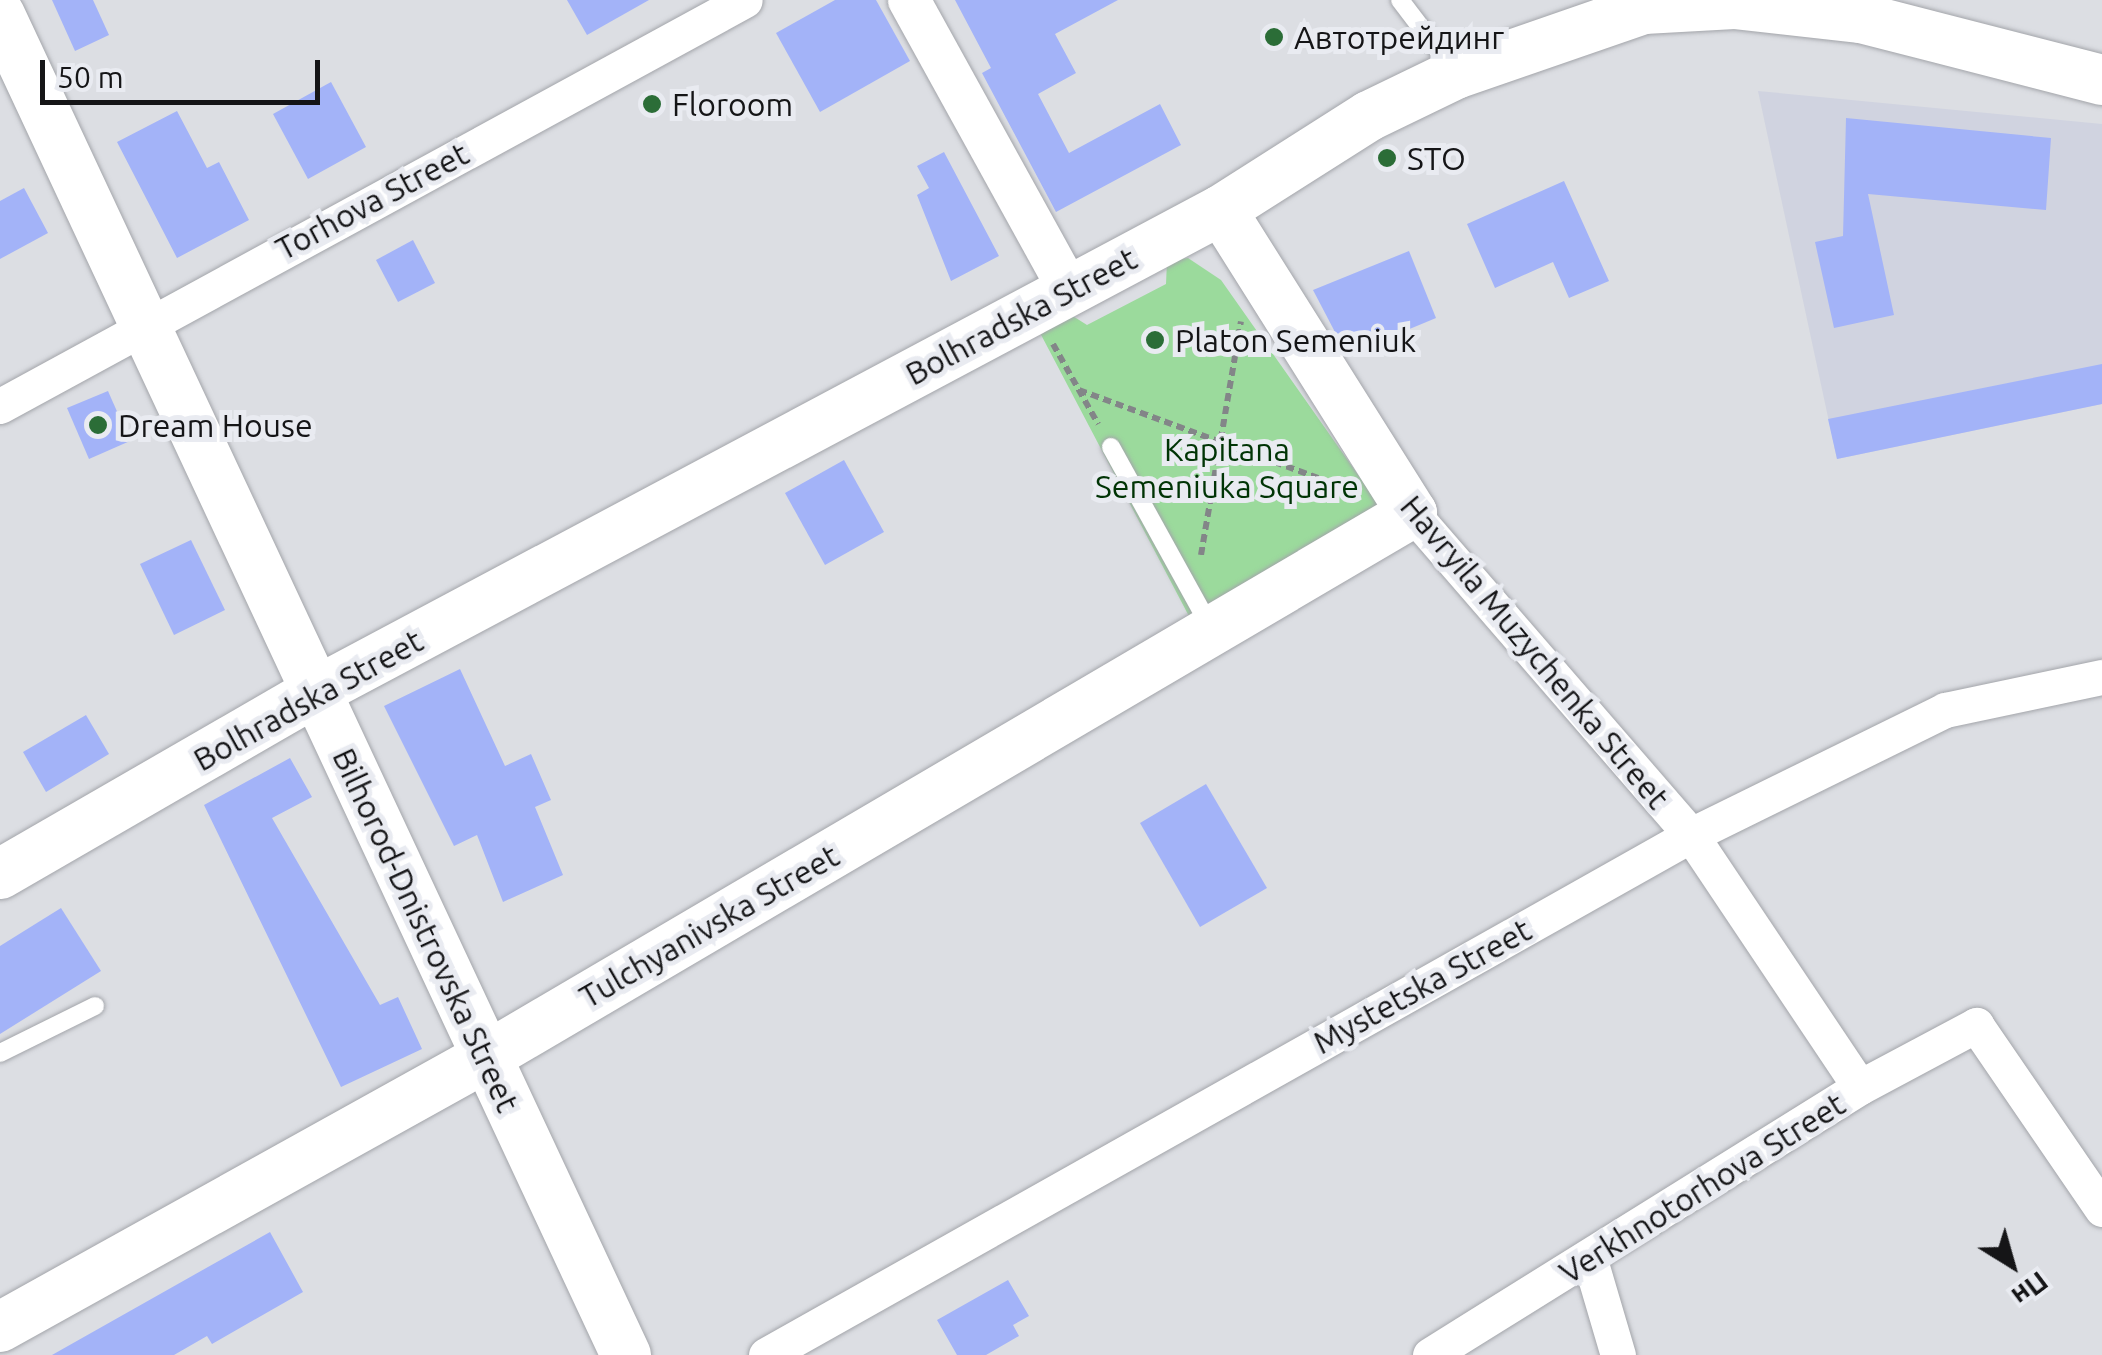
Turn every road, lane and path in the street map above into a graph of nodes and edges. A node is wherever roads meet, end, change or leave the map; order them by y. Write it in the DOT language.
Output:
graph roads {
  1 [pos="745,0"];
  2 [pos="910,0"];
  3 [pos="1400,0"];
  4 [pos="0,15"];
  5 [pos="1456,74"];
  6 [pos="2102,80"];
  7 [pos="1222,210"];
  8 [pos="1056,308"];
  9 [pos="1242,320"];
  10 [pos="140,326"];
  11 [pos="1079,390"];
  12 [pos="0,406"];
  13 [pos="1220,441"];
  14 [pos="1111,447"];
  15 [pos="1412,513"];
  16 [pos="1204,614"];
  17 [pos="2102,677"];
  18 [pos="316,692"];
  19 [pos="1691,836"];
  20 [pos="0,874"];
  21 [pos="95,1006"];
  22 [pos="0,1053"];
  23 [pos="486,1057"];
  24 [pos="1860,1087"];
  25 [pos="2102,1209"];
  26 [pos="1590,1260"];
  27 [pos="0,1327"];
  28 [pos="626,1355"];
  29 [pos="766,1355"];
  30 [pos="1430,1355"];
  31 [pos="1618,1355"];
  1 -- 10 [label="street, Torhova Street"];
  2 -- 8 [label="street"];
  3 -- 5 [label="lane"];
  4 -- 10 [label="main road, Bilhorod-Dnistrovska Street"];
  5 -- 6 [label="main road, Bolhradska Street"];
  5 -- 7 [label="main road, Bolhradska Street"];
  7 -- 8 [label="main road, Bolhradska Street"];
  7 -- 15 [label="main road, Havryila Muzychenka Street"];
  8 -- 11 [label="path"];
  8 -- 18 [label="main road, Bolhradska Street"];
  9 -- 13 [label="path"];
  10 -- 12 [label="street, Torhova Street"];
  10 -- 18 [label="main road, Bilhorod-Dnistrovska Street"];
  11 -- 13 [label="path"];
  11 -- 14 [label="path"];
  13 -- 15 [label="path"];
  13 -- 16 [label="path"];
  14 -- 16 [label="lane"];
  15 -- 16 [label="main road, Tulchyanivska Street"];
  15 -- 19 [label="street, Havryila Muzychenka Street"];
  16 -- 23 [label="main road, Tulchyanivska Street"];
  17 -- 19 [label="street, Mystetska Street"];
  18 -- 20 [label="main road, Bolhradska Street"];
  18 -- 23 [label="main road, Bilhorod-Dnistrovska Street"];
  19 -- 24 [label="street, Havryila Muzychenka Street"];
  19 -- 29 [label="street, Mystetska Street"];
  21 -- 22 [label="lane"];
  23 -- 27 [label="main road, Tulchyanivska Street"];
  23 -- 28 [label="main road, Bilhorod-Dnistrovska Street"];
  24 -- 25 [label="street, Verkhnotorhova Street"];
  24 -- 26 [label="street, Verkhnotorhova Street"];
  26 -- 30 [label="street, Verkhnotorhova Street"];
  26 -- 31 [label="street"];
}
